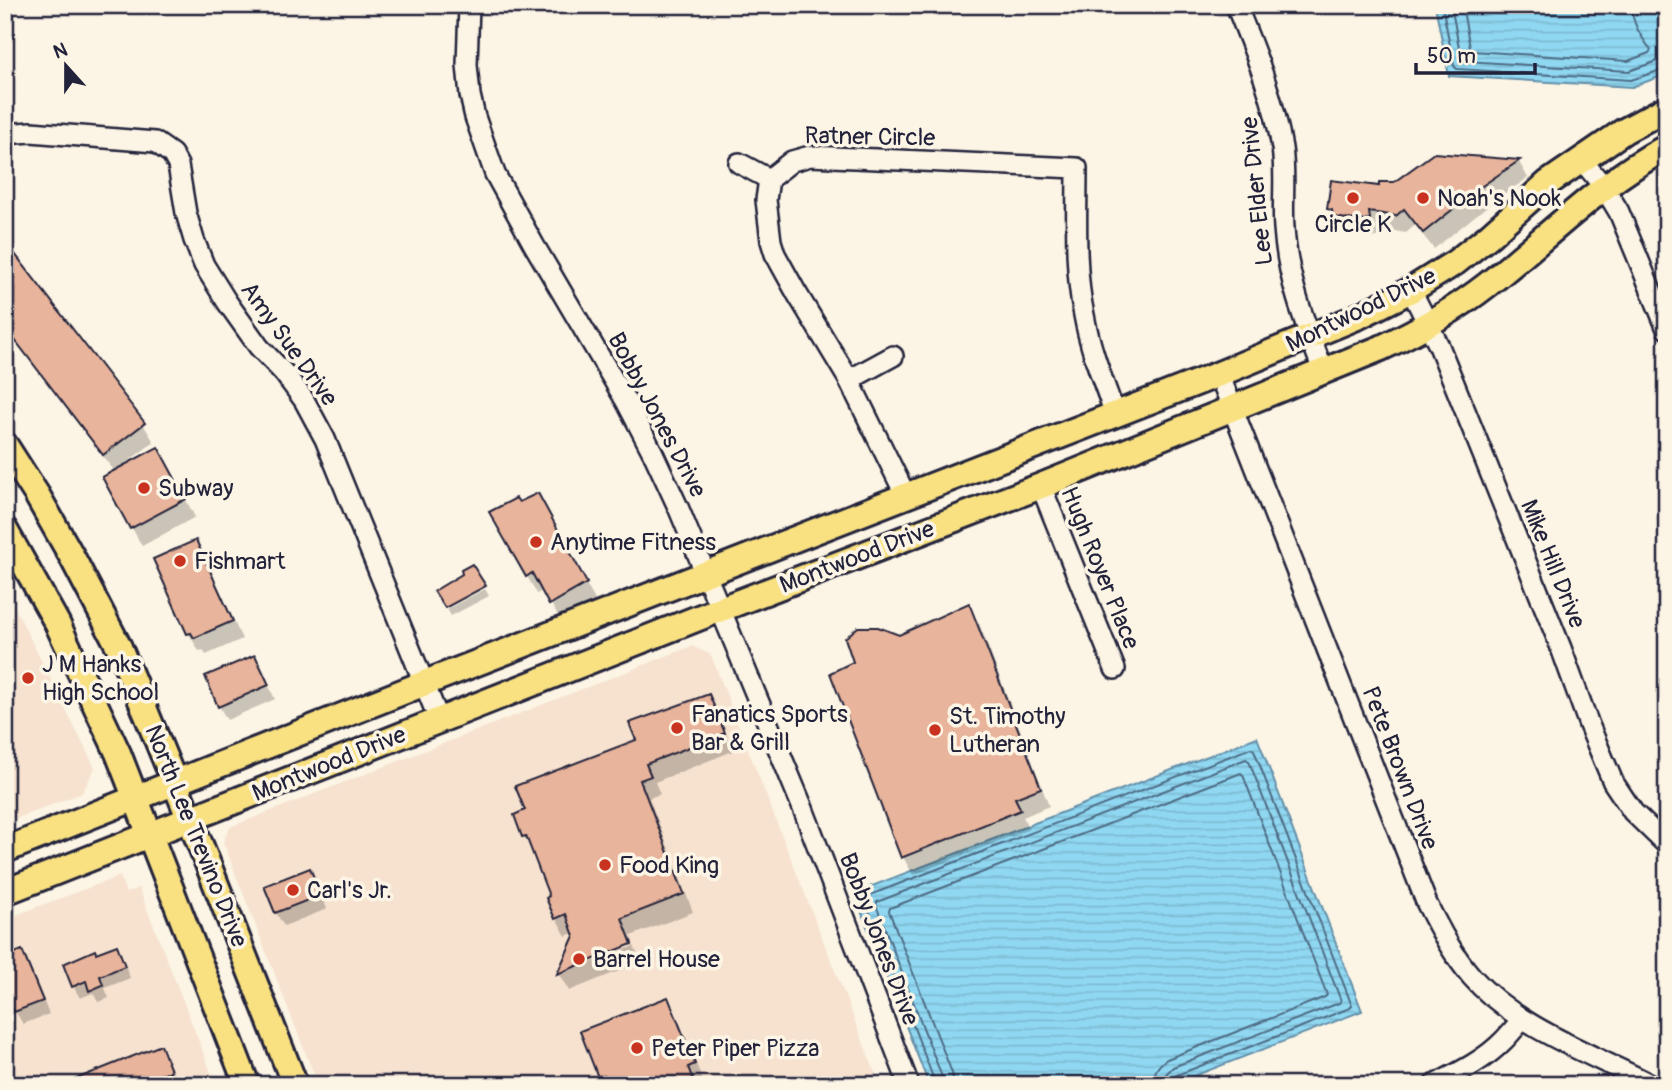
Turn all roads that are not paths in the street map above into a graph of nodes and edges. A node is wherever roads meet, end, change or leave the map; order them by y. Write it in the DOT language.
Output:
graph roads {
  1 [pos="469,5"];
  2 [pos="1236,5"];
  3 [pos="1667,108"];
  4 [pos="5,134"];
  5 [pos="1667,148"];
  6 [pos="1581,159"];
  7 [pos="739,163"];
  8 [pos="769,179"];
  9 [pos="1604,187"];
  10 [pos="1411,290"];
  11 [pos="1428,326"];
  12 [pos="1667,329"];
  13 [pos="1310,337"];
  14 [pos="893,356"];
  15 [pos="1324,373"];
  16 [pos="1219,374"];
  17 [pos="849,380"];
  18 [pos="1233,408"];
  19 [pos="1115,414"];
  20 [pos="5,445"];
  21 [pos="1041,486"];
  22 [pos="906,496"];
  23 [pos="5,530"];
  24 [pos="706,574"];
  25 [pos="721,609"];
  26 [pos="1115,669"];
  27 [pos="425,683"];
  28 [pos="439,720"];
  29 [pos="174,783"];
  30 [pos="135,798"];
  31 [pos="190,819"];
  32 [pos="149,834"];
  33 [pos="1667,845"];
  34 [pos="5,850"];
  35 [pos="5,892"];
  36 [pos="1522,1020"];
  37 [pos="247,1085"];
  38 [pos="295,1085"];
  39 [pos="909,1085"];
  40 [pos="1434,1085"];
  41 [pos="1651,1085"];
  1 -- 24 [label="street, Bobby Jones Drive"];
  2 -- 13 [label="street, Lee Elder Drive"];
  3 -- 6 [label="main road, Montwood Drive"];
  4 -- 27 [label="street, Amy Sue Drive"];
  5 -- 9 [label="main road, Montwood Drive"];
  6 -- 9 [label="street"];
  6 -- 10 [label="main road, Montwood Drive"];
  7 -- 8 [label="street"];
  8 -- 17 [label="street"];
  8 -- 19 [label="street, Ratner Circle"];
  9 -- 11 [label="main road, Montwood Drive"];
  9 -- 12 [label="street"];
  10 -- 11 [label="street, Mike Hill Drive"];
  10 -- 13 [label="main road, Montwood Drive"];
  11 -- 15 [label="main road, Montwood Drive"];
  11 -- 33 [label="street, Mike Hill Drive"];
  13 -- 15 [label="street, Lee Elder Drive"];
  13 -- 16 [label="main road, Montwood Drive"];
  14 -- 17 [label="street"];
  15 -- 18 [label="main road, Montwood Drive"];
  16 -- 18 [label="street, Pete Brown Drive"];
  16 -- 19 [label="main road, Montwood Drive"];
  17 -- 22 [label="street"];
  18 -- 21 [label="main road, Montwood Drive"];
  18 -- 36 [label="street, Pete Brown Drive"];
  19 -- 22 [label="main road, Montwood Drive"];
  20 -- 29 [label="main road, North Lee Trevino Drive"];
  21 -- 25 [label="main road, Montwood Drive"];
  21 -- 26 [label="street, Hugh Royer Place"];
  22 -- 24 [label="main road, Montwood Drive"];
  23 -- 30 [label="main road, North Lee Trevino Drive"];
  24 -- 25 [label="street, Bobby Jones Drive"];
  24 -- 27 [label="main road, Montwood Drive"];
  25 -- 28 [label="main road, Montwood Drive"];
  25 -- 39 [label="street, Bobby Jones Drive"];
  27 -- 28 [label="street, Amy Sue Drive"];
  27 -- 29 [label="main road, Montwood Drive"];
  28 -- 31 [label="main road, Montwood Drive"];
  29 -- 30 [label="main road, Montwood Drive"];
  29 -- 31 [label="main road, North Lee Trevino Drive"];
  30 -- 32 [label="main road, North Lee Trevino Drive"];
  30 -- 34 [label="main road, Montwood Drive"];
  31 -- 32 [label="main road, Montwood Drive"];
  31 -- 38 [label="main road, North Lee Trevino Drive"];
  32 -- 35 [label="main road, Montwood Drive"];
  32 -- 37 [label="main road, North Lee Trevino Drive"];
  36 -- 40 [label="street"];
  36 -- 41 [label="street, Pete Brown Drive"];
}
